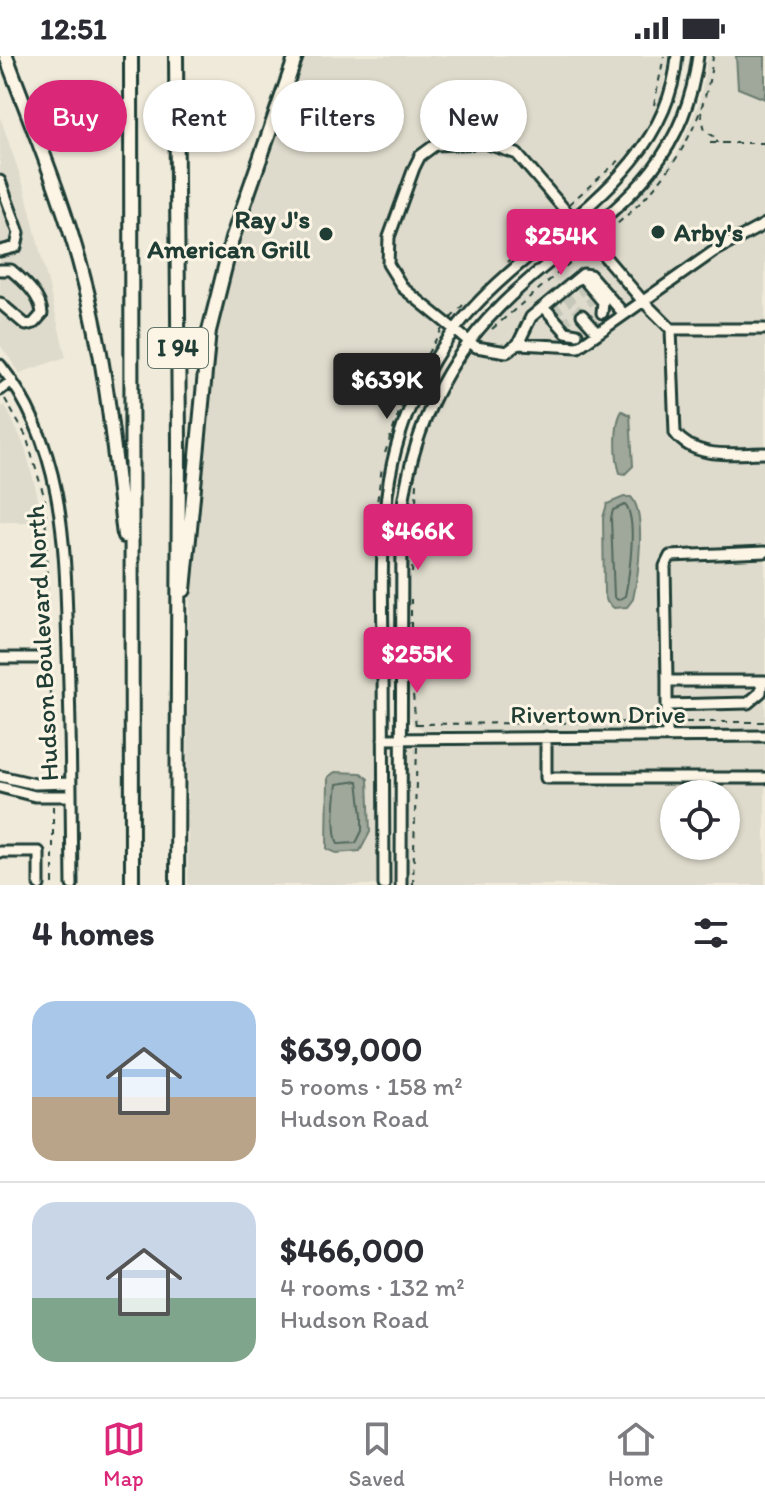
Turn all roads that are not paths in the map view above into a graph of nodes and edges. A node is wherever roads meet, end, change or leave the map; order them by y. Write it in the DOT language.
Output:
graph roads {
  1 [pos="6,56"];
  2 [pos="131,56"];
  3 [pos="176,56"];
  4 [pos="296,56"];
  5 [pos="677,56"];
  6 [pos="698,56"];
  7 [pos="0,181"];
  8 [pos="574,216"];
  9 [pos="765,224"];
  10 [pos="588,233"];
  11 [pos="0,251"];
  12 [pos="5,270"];
  13 [pos="579,281"];
  14 [pos="641,299"];
  15 [pos="0,303"];
  16 [pos="594,304"];
  17 [pos="550,305"];
  18 [pos="602,313"];
  19 [pos="623,313"];
  20 [pos="582,315"];
  21 [pos="610,323"];
  22 [pos="570,325"];
  23 [pos="671,329"];
  24 [pos="765,329"];
  25 [pos="455,330"];
  26 [pos="598,333"];
  27 [pos="577,334"];
  28 [pos="585,343"];
  29 [pos="473,344"];
  30 [pos="518,344"];
  31 [pos="0,365"];
  32 [pos="12,381"];
  33 [pos="0,391"];
  34 [pos="765,453"];
  35 [pos="765,552"];
  36 [pos="131,591"];
  37 [pos="383,618"];
  38 [pos="401,619"];
  39 [pos="177,641"];
  40 [pos="0,658"];
  41 [pos="38,658"];
  42 [pos="667,681"];
  43 [pos="764,681"];
  44 [pos="667,705"];
  45 [pos="667,736"];
  46 [pos="765,736"];
  47 [pos="401,737"];
  48 [pos="546,737"];
  49 [pos="383,739"];
  50 [pos="765,778"];
  51 [pos="3,781"];
  52 [pos="71,783"];
  53 [pos="71,796"];
  54 [pos="0,852"];
  55 [pos="39,885"];
  56 [pos="72,885"];
  57 [pos="132,885"];
  58 [pos="177,885"];
  59 [pos="384,885"];
  60 [pos="401,885"];
  1 -- 36 [label="highway"];
  2 -- 36 [label="highway, I 94"];
  3 -- 39 [label="highway, I 94"];
  4 -- 39 [label="highway"];
  5 -- 8 [label="street"];
  6 -- 10 [label="street"];
  7 -- 11 [label="street"];
  8 -- 10 [label="street"];
  8 -- 25 [label="street"];
  8 -- 25 [label="street"];
  9 -- 14 [label="street"];
  10 -- 14 [label="street"];
  10 -- 29 [label="street"];
  12 -- 15 [label="street"];
  13 -- 17 [label="street"];
  13 -- 18 [label="street"];
  13 -- 19 [label="street"];
  14 -- 19 [label="street"];
  14 -- 23 [label="street"];
  16 -- 18 [label="street"];
  17 -- 27 [label="street"];
  17 -- 30 [label="street"];
  18 -- 21 [label="street"];
  19 -- 21 [label="street"];
  20 -- 26 [label="street"];
  21 -- 26 [label="street"];
  22 -- 27 [label="street"];
  23 -- 24 [label="street"];
  23 -- 34 [label="street"];
  25 -- 29 [label="street"];
  25 -- 37 [label="street"];
  26 -- 28 [label="street"];
  27 -- 28 [label="street"];
  28 -- 30 [label="street"];
  29 -- 30 [label="street"];
  29 -- 38 [label="street"];
  31 -- 32 [label="street, Hudson Boulevard North"];
  32 -- 33 [label="street"];
  32 -- 52 [label="street, Hudson Boulevard North"];
  35 -- 42 [label="street"];
  36 -- 57 [label="highway, I 94"];
  37 -- 38 [label="street"];
  37 -- 49 [label="street"];
  38 -- 47 [label="street"];
  39 -- 58 [label="highway, I 94"];
  40 -- 41 [label="street"];
  42 -- 43 [label="street"];
  42 -- 44 [label="street"];
  43 -- 44 [label="street"];
  44 -- 45 [label="street"];
  45 -- 46 [label="street, Rivertown Drive"];
  45 -- 48 [label="street, Rivertown Drive"];
  47 -- 48 [label="street, Rivertown Drive"];
  47 -- 49 [label="street, Rivertown Drive"];
  47 -- 60 [label="street"];
  48 -- 50 [label="street"];
  49 -- 59 [label="street"];
  51 -- 52 [label="street"];
  51 -- 53 [label="street"];
  52 -- 53 [label="street, Hudson Boulevard North"];
  53 -- 56 [label="street, Hudson Boulevard North"];
  54 -- 55 [label="street"];
}
